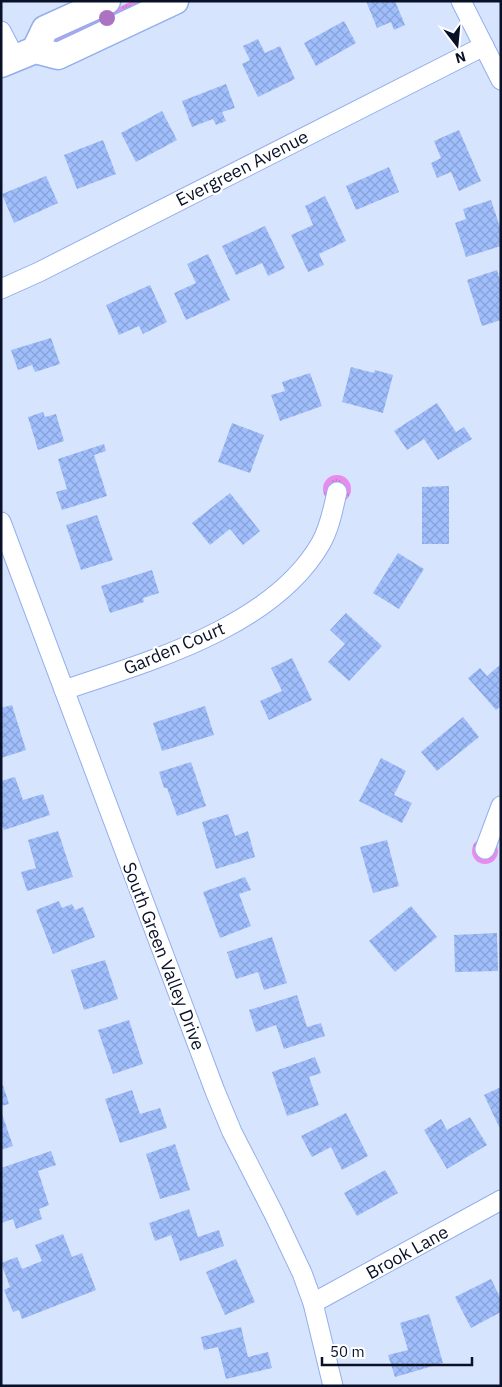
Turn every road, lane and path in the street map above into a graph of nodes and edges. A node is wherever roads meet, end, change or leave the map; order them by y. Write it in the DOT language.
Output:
graph roads {
  1 [pos="107,1"];
  2 [pos="175,1"];
  3 [pos="461,1"];
  4 [pos="1,31"];
  5 [pos="484,46"];
  6 [pos="17,57"];
  7 [pos="501,80"];
  8 [pos="1,289"];
  9 [pos="337,492"];
  10 [pos="1,522"];
  11 [pos="64,690"];
  12 [pos="501,806"];
  13 [pos="485,849"];
  14 [pos="501,1200"];
  15 [pos="313,1303"];
  16 [pos="333,1386"];
  1 -- 6 [label="main road"];
  2 -- 6 [label="main road"];
  3 -- 5 [label="street"];
  4 -- 6 [label="street"];
  5 -- 7 [label="street"];
  5 -- 8 [label="street, Evergreen Avenue"];
  9 -- 11 [label="street, Garden Court"];
  10 -- 11 [label="street, South Green Valley Drive"];
  11 -- 15 [label="street, South Green Valley Drive"];
  12 -- 13 [label="street"];
  14 -- 15 [label="street, Brook Lane"];
  15 -- 16 [label="street, South Green Valley Drive"];
}
